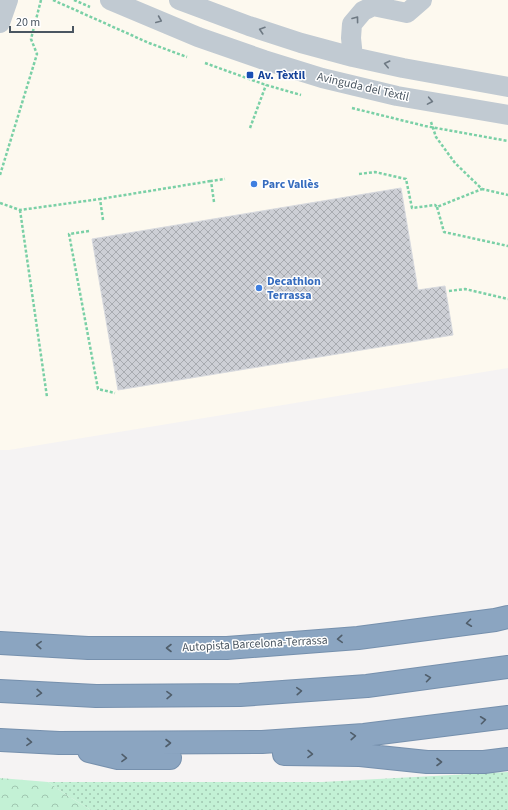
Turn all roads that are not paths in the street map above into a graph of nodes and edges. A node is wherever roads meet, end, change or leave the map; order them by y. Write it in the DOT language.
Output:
graph roads {
  1 [pos="8,0"];
  2 [pos="110,0"];
  3 [pos="179,0"];
  4 [pos="422,0"];
  5 [pos="0,23"];
  6 [pos="353,57"];
  7 [pos="508,87"];
  8 [pos="508,115"];
  9 [pos="508,617"];
  10 [pos="0,643"];
  11 [pos="508,667"];
  12 [pos="0,691"];
  13 [pos="508,717"];
  14 [pos="0,740"];
  15 [pos="59,743"];
  16 [pos="508,759"];
  1 -- 5 [label="street"];
  2 -- 8 [label="street, Avinguda del Tèxtil, one-way"];
  6 -- 3 [label="street, one-way"];
  6 -- 4 [label="street, one-way"];
  7 -- 6 [label="street, one-way"];
  9 -- 10 [label="highway, Autopista Barcelona-Terrassa, one-way"];
  12 -- 11 [label="highway, one-way"];
  15 -- 13 [label="highway, one-way"];
  14 -- 15 [label="highway, one-way"];
  15 -- 16 [label="highway, one-way"];
}
